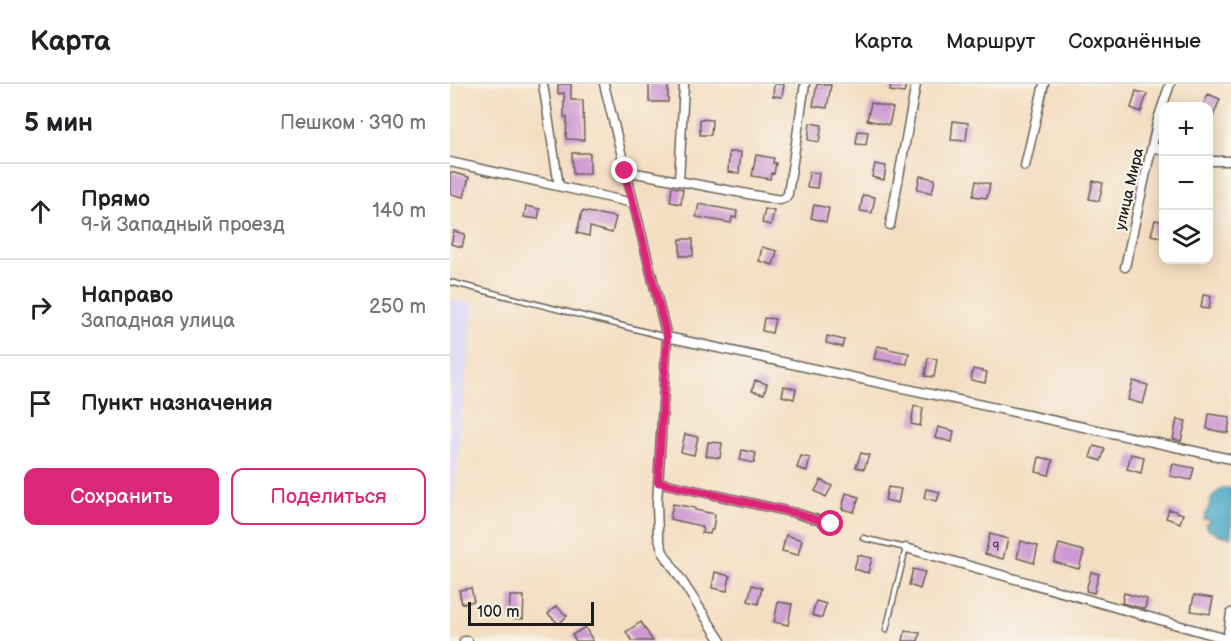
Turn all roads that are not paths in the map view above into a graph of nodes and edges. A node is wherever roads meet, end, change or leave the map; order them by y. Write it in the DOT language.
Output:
graph roads {
  1 [pos="543,84"];
  2 [pos="603,84"];
  3 [pos="684,84"];
  4 [pos="805,84"];
  5 [pos="916,84"];
  6 [pos="1044,84"];
  7 [pos="1170,84"];
  8 [pos="1152,147"];
  9 [pos="1159,149"];
  10 [pos="1213,161"];
  11 [pos="1231,161"];
  12 [pos="450,162"];
  13 [pos="1025,166"];
  14 [pos="625,171"];
  15 [pos="679,181"];
  16 [pos="559,186"];
  17 [pos="633,203"];
  18 [pos="890,225"];
  19 [pos="1125,267"];
  20 [pos="450,282"];
  21 [pos="667,337"];
  22 [pos="1231,459"];
  23 [pos="658,482"];
  24 [pos="831,524"];
  25 [pos="863,538"];
  26 [pos="906,548"];
  27 [pos="1231,613"];
  28 [pos="886,630"];
  29 [pos="1227,640"];
  30 [pos="464,641"];
  31 [pos="468,641"];
  32 [pos="721,641"];
  1 -- 16 [label="street"];
  2 -- 14 [label="street"];
  3 -- 15 [label="street"];
  4 -- 15 [label="street"];
  5 -- 18 [label="street"];
  6 -- 13 [label="street"];
  7 -- 8 [label="street, улица Мира"];
  8 -- 9 [label="street"];
  8 -- 19 [label="street, улица Мира"];
  10 -- 11 [label="street"];
  12 -- 16 [label="street"];
  14 -- 15 [label="street"];
  14 -- 17 [label="street"];
  16 -- 17 [label="street"];
  17 -- 21 [label="street"];
  20 -- 21 [label="lane"];
  21 -- 22 [label="street"];
  21 -- 23 [label="street"];
  23 -- 24 [label="street"];
  23 -- 32 [label="street"];
  25 -- 26 [label="lane"];
  26 -- 28 [label="lane"];
  26 -- 29 [label="street"];
  27 -- 29 [label="street"];
  30 -- 31 [label="street"];
}
